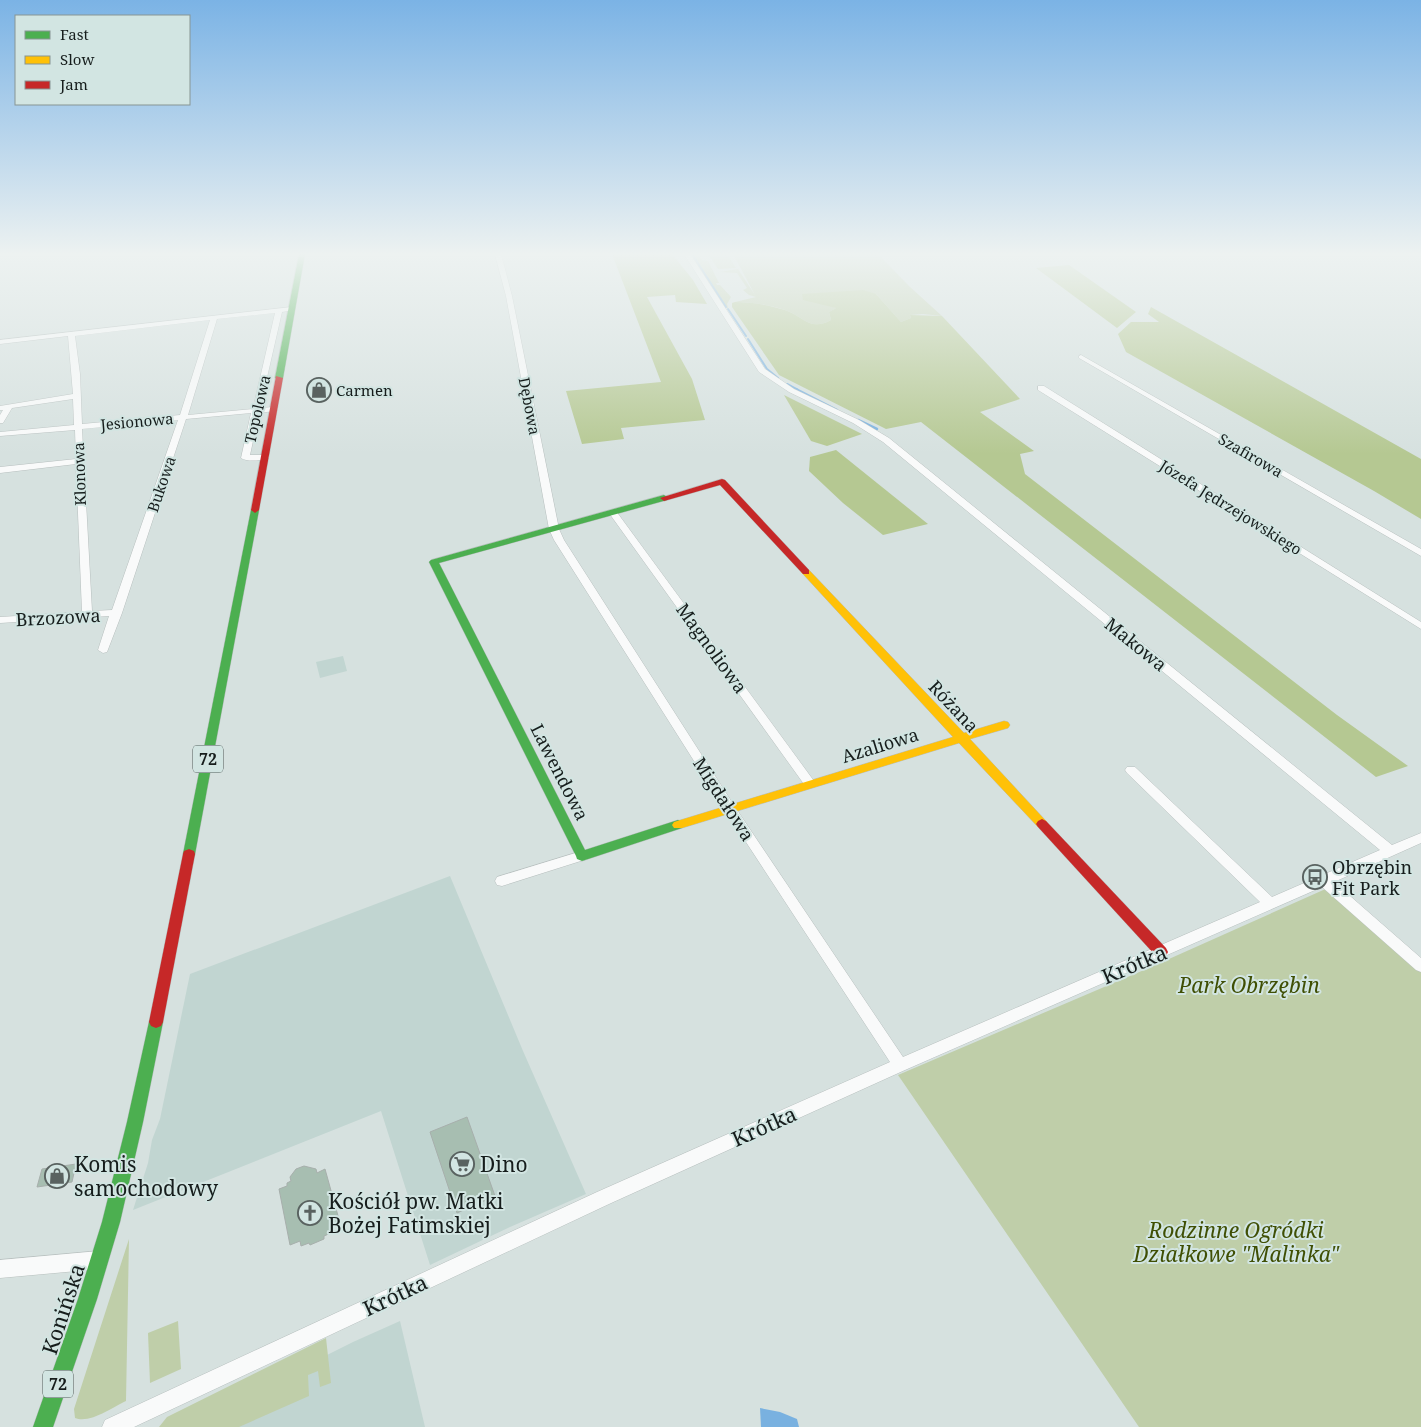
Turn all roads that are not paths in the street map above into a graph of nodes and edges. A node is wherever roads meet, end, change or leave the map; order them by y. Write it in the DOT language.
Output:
graph roads {
  1 [pos="182,321"];
  2 [pos="213,321"];
  3 [pos="277,321"];
  4 [pos="290,321"];
  5 [pos="514,321"];
  6 [pos="734,321"];
  7 [pos="71,333"];
  8 [pos="2,341"];
  9 [pos="1082,357"];
  10 [pos="1041,388"];
  11 [pos="76,396"];
  12 [pos="9,407"];
  13 [pos="0,408"];
  14 [pos="274,409"];
  15 [pos="257,410"];
  16 [pos="183,417"];
  17 [pos="849,419"];
  18 [pos="0,421"];
  19 [pos="840,423"];
  20 [pos="78,427"];
  21 [pos="0,434"];
  22 [pos="265,457"];
  23 [pos="78,461"];
  24 [pos="0,470"];
  25 [pos="613,513"];
  26 [pos="554,529"];
  27 [pos="1421,553"];
  28 [pos="117,613"];
  29 [pos="86,615"];
  30 [pos="0,620"];
  31 [pos="1421,626"];
  32 [pos="103,650"];
  33 [pos="1004,725"];
  34 [pos="960,739"];
  35 [pos="1131,770"];
  36 [pos="810,784"];
  37 [pos="731,810"];
  38 [pos="1421,838"];
  39 [pos="1391,852"];
  40 [pos="582,856"];
  41 [pos="1324,881"];
  42 [pos="502,882"];
  43 [pos="1271,904"];
  44 [pos="1161,952"];
  45 [pos="1421,966"];
  46 [pos="900,1065"];
  47 [pos="99,1260"];
  48 [pos="0,1270"];
  49 [pos="43,1427"];
  50 [pos="112,1427"];
  1 -- 7 [label="street"];
  2 -- 16 [label="street, Bukowa"];
  3 -- 15 [label="street, Topolowa"];
  4 -- 14 [label="street, 72"];
  5 -- 26 [label="street, Dębowa"];
  6 -- 17 [label="street, Makowa"];
  7 -- 8 [label="street"];
  7 -- 11 [label="street, Klonowa"];
  9 -- 27 [label="street, Szafirowa"];
  10 -- 31 [label="street, Józefa Jędrzejowskiego"];
  11 -- 12 [label="street"];
  11 -- 20 [label="street, Klonowa"];
  12 -- 13 [label="street"];
  12 -- 18 [label="street"];
  14 -- 15 [label="street, Jesionowa"];
  14 -- 22 [label="street, 72"];
  15 -- 16 [label="street, Jesionowa"];
  15 -- 22 [label="street, Topolowa"];
  16 -- 20 [label="street, Jesionowa"];
  16 -- 28 [label="street, Bukowa"];
  17 -- 19 [label="street"];
  17 -- 39 [label="street, Makowa"];
  20 -- 21 [label="street, Jesionowa"];
  20 -- 23 [label="street, Klonowa"];
  22 -- 47 [label="street, 72"];
  23 -- 24 [label="street"];
  23 -- 29 [label="street, Klonowa"];
  25 -- 26 [label="street"];
  25 -- 34 [label="street, Różana"];
  25 -- 36 [label="street, Magnoliowa"];
  26 -- 37 [label="street, Migdałowa"];
  26 -- 40 [label="street, Lawendowa"];
  28 -- 29 [label="street, Brzozowa"];
  28 -- 32 [label="street, Bukowa"];
  29 -- 30 [label="street, Brzozowa"];
  33 -- 34 [label="street, Azaliowa"];
  34 -- 36 [label="street, Azaliowa"];
  34 -- 44 [label="street, Różana"];
  35 -- 43 [label="street"];
  36 -- 37 [label="street, Azaliowa"];
  37 -- 40 [label="street"];
  37 -- 46 [label="street, Migdałowa"];
  38 -- 39 [label="street, Krótka"];
  39 -- 41 [label="street, Krótka"];
  40 -- 42 [label="street"];
  41 -- 43 [label="street, Krótka"];
  41 -- 45 [label="street"];
  43 -- 44 [label="street, Krótka"];
  44 -- 46 [label="street, Krótka"];
  46 -- 50 [label="street, Krótka"];
  47 -- 48 [label="street"];
  47 -- 49 [label="street, Konińska / 72"];
}
